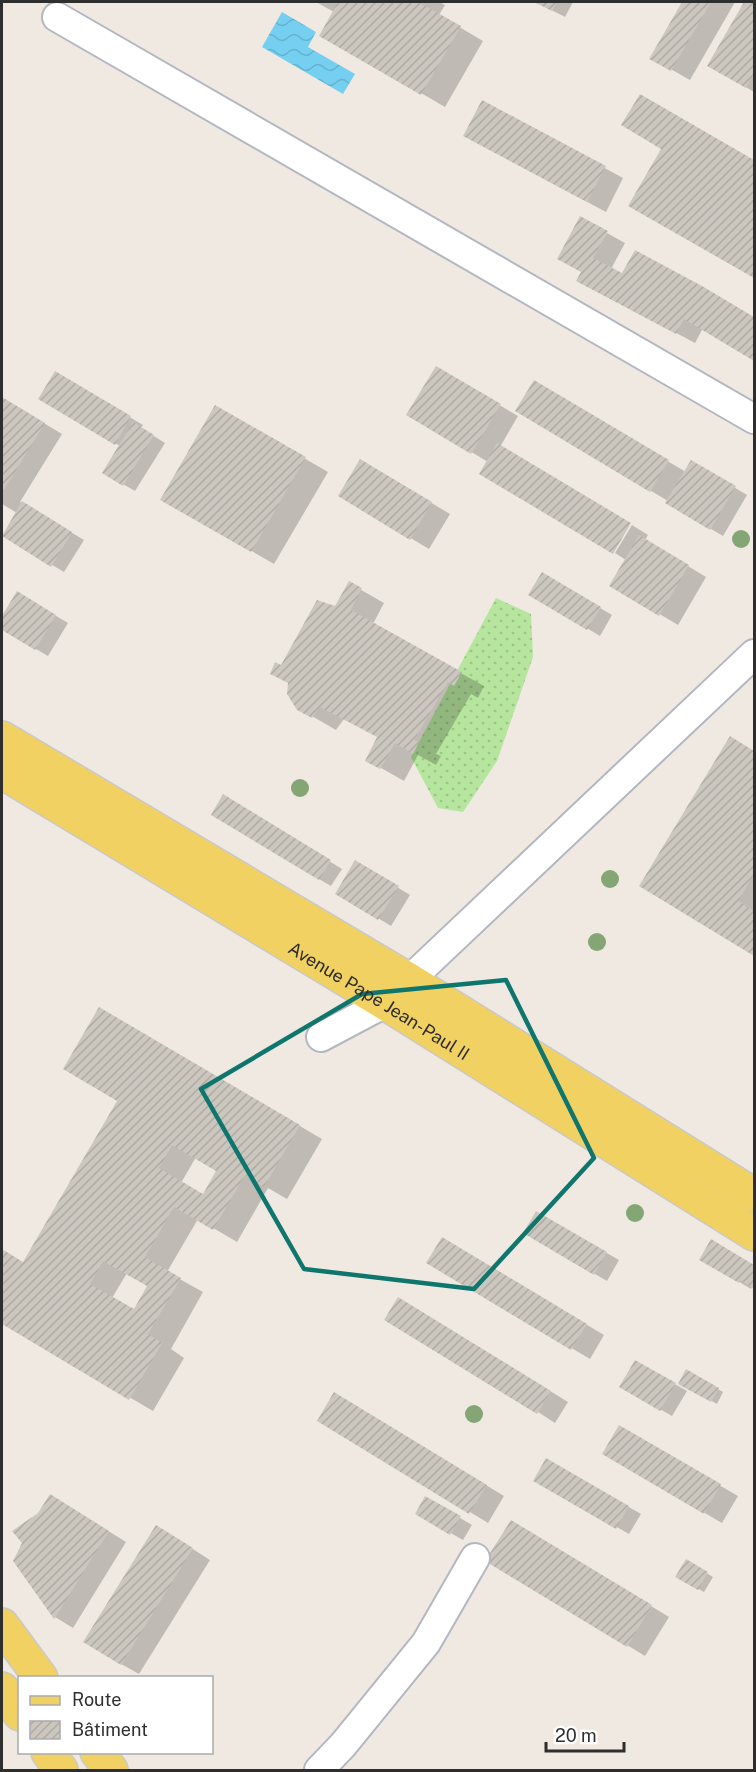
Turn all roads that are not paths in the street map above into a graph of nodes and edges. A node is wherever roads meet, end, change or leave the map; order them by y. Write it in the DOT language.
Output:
graph roads {
  1 [pos="57,17"];
  2 [pos="754,419"];
  3 [pos="754,654"];
  4 [pos="2,738"];
  5 [pos="2,772"];
  6 [pos="409,980"];
  7 [pos="385,1003"];
  8 [pos="321,1037"];
  9 [pos="754,1195"];
  10 [pos="754,1234"];
  11 [pos="475,1558"];
  12 [pos="2,1625"];
  13 [pos="40,1676"];
  14 [pos="2,1689"];
  15 [pos="18,1711"];
  16 [pos="50,1754"];
  17 [pos="99,1754"];
  18 [pos="62,1770"];
  19 [pos="111,1770"];
  20 [pos="319,1770"];
  1 -- 2 [label="street"];
  3 -- 6 [label="street"];
  4 -- 6 [label="main road, Avenue Pape Jean-Paul II"];
  5 -- 7 [label="main road, Avenue Pape Jean-Paul II"];
  6 -- 7 [label="street"];
  6 -- 9 [label="main road, Avenue Pape Jean-Paul II"];
  7 -- 8 [label="street"];
  7 -- 10 [label="main road, Avenue Pape Jean-Paul II"];
  11 -- 20 [label="street"];
  12 -- 13 [label="main road"];
  14 -- 15 [label="main road"];
  16 -- 18 [label="main road"];
  17 -- 19 [label="main road"];
}
